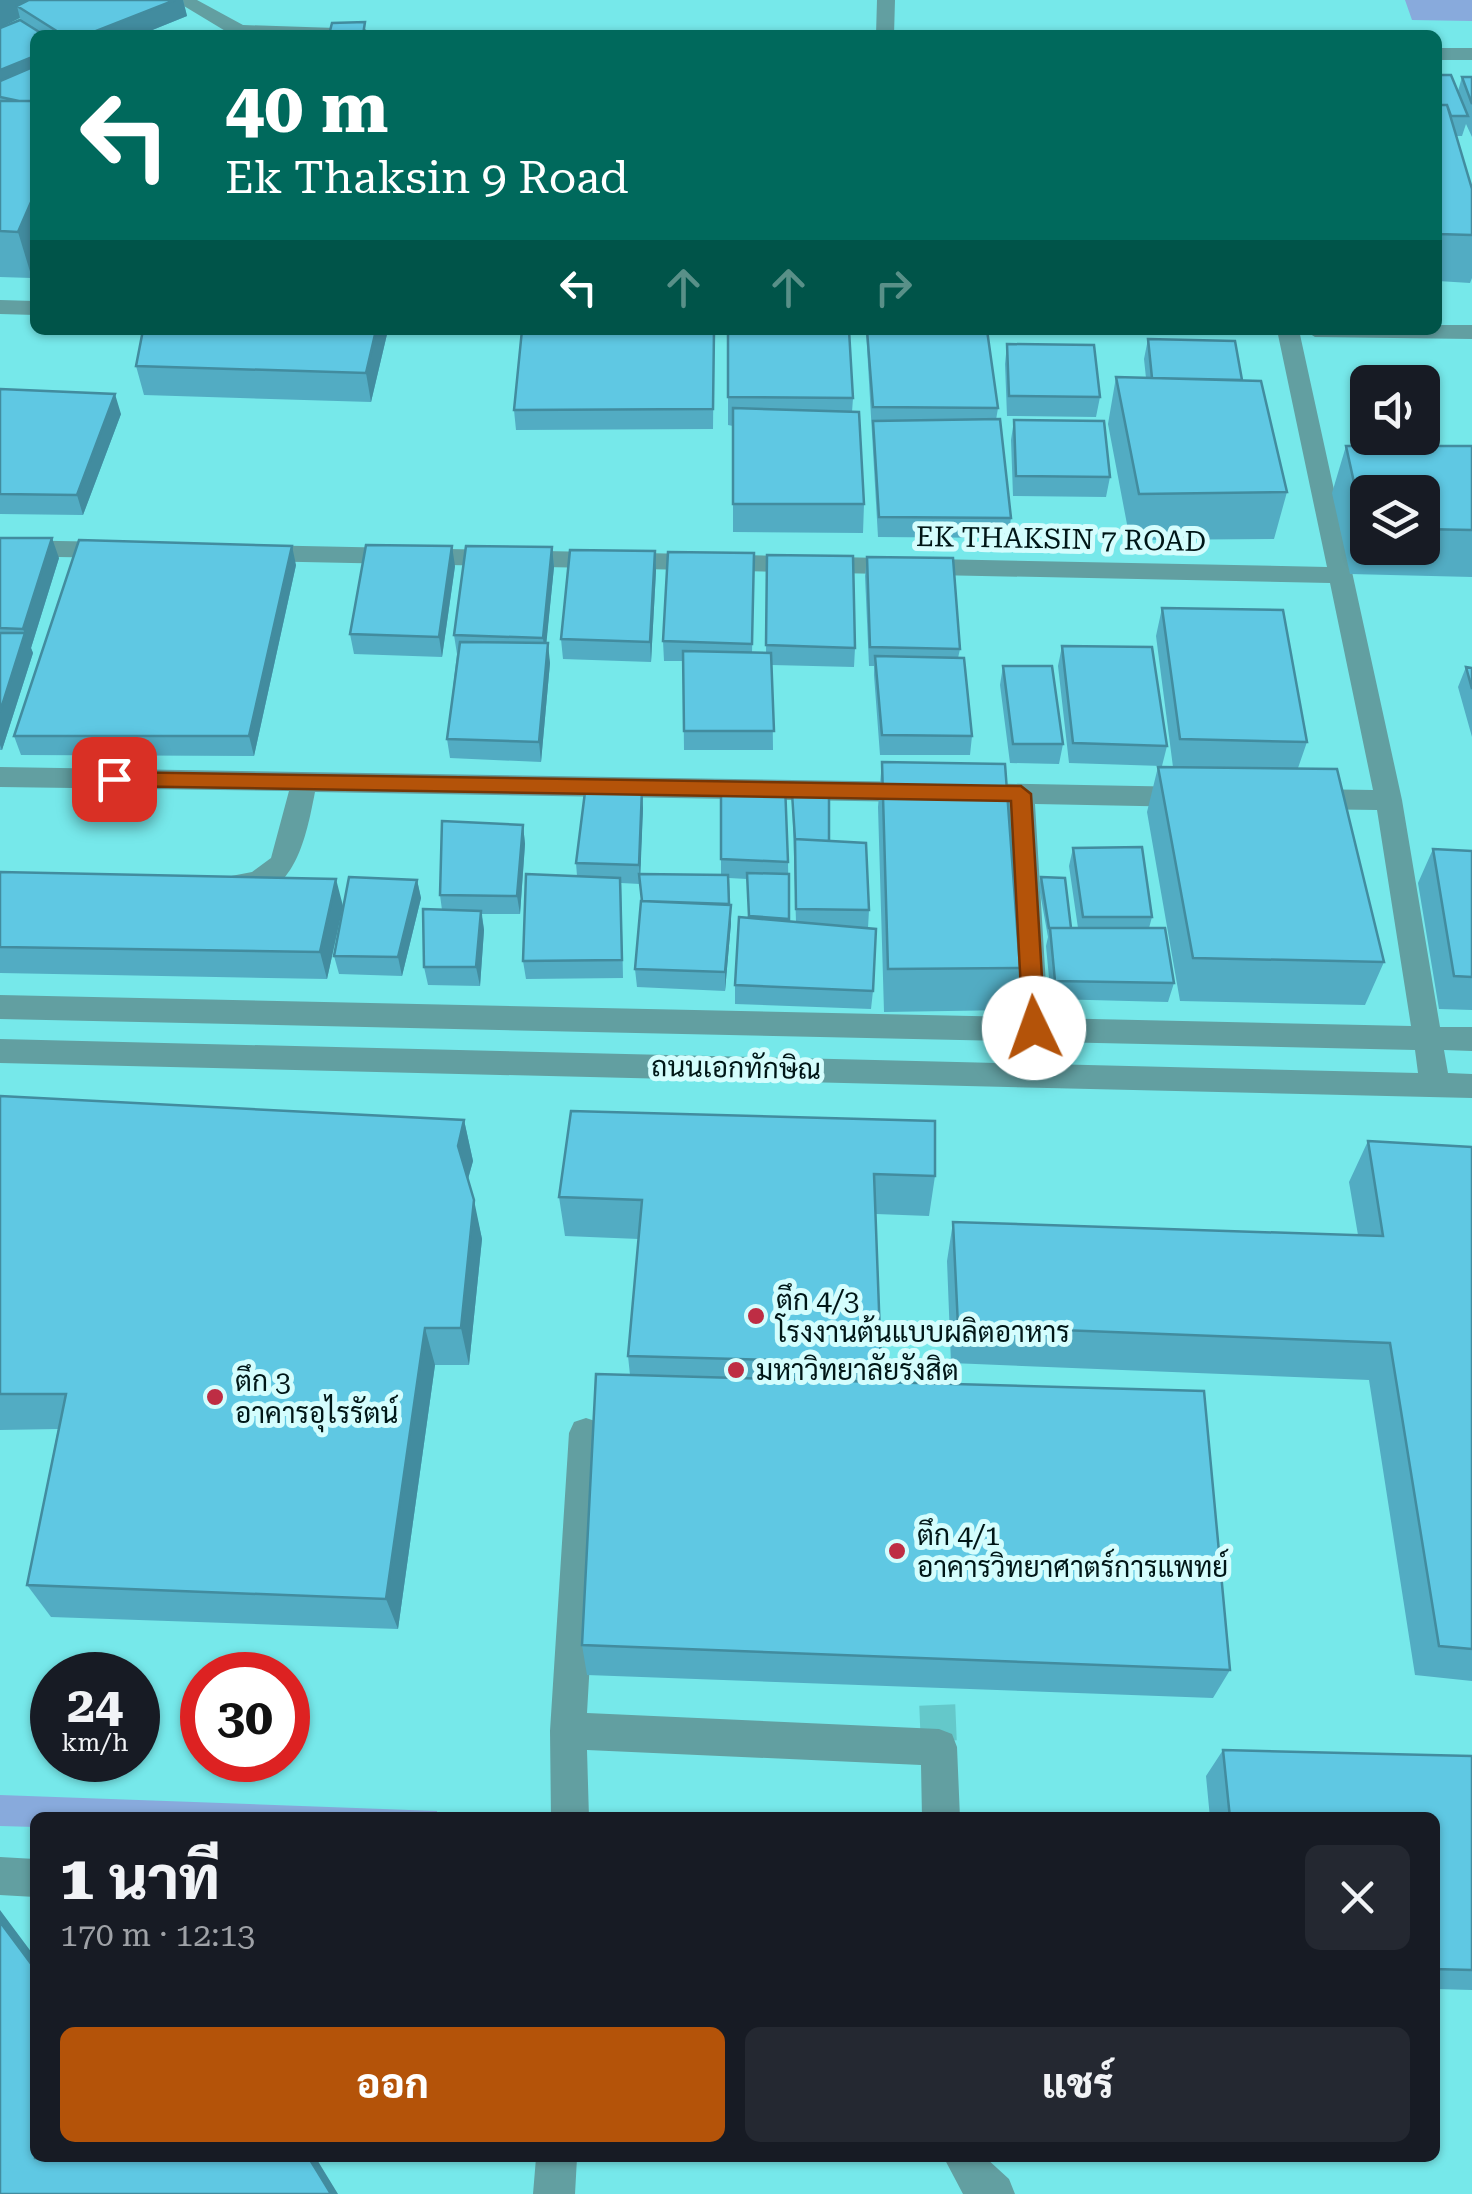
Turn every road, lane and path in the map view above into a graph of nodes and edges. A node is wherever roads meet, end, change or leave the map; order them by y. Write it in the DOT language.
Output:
graph roads {
  1 [pos="182,0"];
  2 [pos="886,0"];
  3 [pos="237,30"];
  4 [pos="885,30"];
  5 [pos="1442,54"];
  6 [pos="1472,54"];
  7 [pos="0,308"];
  8 [pos="30,308"];
  9 [pos="1442,332"];
  10 [pos="1472,332"];
  11 [pos="1289,335"];
  12 [pos="0,548"];
  13 [pos="138,550"];
  14 [pos="236,552"];
  15 [pos="1340,575"];
  16 [pos="0,777"];
  17 [pos="304,782"];
  18 [pos="1021,794"];
  19 [pos="1215,797"];
  20 [pos="1273,798"];
  21 [pos="1390,800"];
  22 [pos="203,883"];
  23 [pos="0,1007"];
  24 [pos="1034,1028"];
  25 [pos="1425,1037"];
  26 [pos="1472,1038"];
  27 [pos="0,1051"];
  28 [pos="1435,1084"];
  29 [pos="1472,1086"];
  30 [pos="586,1433"];
  31 [pos="568,1731"];
  32 [pos="570,1812"];
  33 [pos="941,1812"];
  34 [pos="0,1876"];
  35 [pos="30,1878"];
  36 [pos="556,2162"];
  37 [pos="967,2162"];
  38 [pos="554,2194"];
  39 [pos="994,2194"];
  1 -- 3 [label="street"];
  2 -- 4 [label="street"];
  5 -- 6 [label="street"];
  7 -- 8 [label="street"];
  9 -- 10 [label="street"];
  11 -- 15 [label="street"];
  12 -- 13 [label="street"];
  14 -- 15 [label="street, EK THAKSIN 7 ROAD"];
  15 -- 21 [label="street"];
  16 -- 17 [label="street"];
  17 -- 18 [label="street"];
  17 -- 22 [label="street"];
  18 -- 19 [label="street"];
  18 -- 24 [label="street"];
  20 -- 21 [label="street"];
  21 -- 25 [label="street"];
  23 -- 24 [label="street, ถนนเอกทักษิณ"];
  24 -- 25 [label="street, ถนนเอกทักษิณ"];
  25 -- 26 [label="street, ถนนเอกทักษิณ"];
  25 -- 28 [label="street"];
  27 -- 28 [label="street, ถนนเอกทักษิณ"];
  28 -- 29 [label="street, ถนนเอกทักษิณ"];
  30 -- 31 [label="street"];
  31 -- 32 [label="street"];
  31 -- 33 [label="street"];
  34 -- 35 [label="street"];
  36 -- 38 [label="street"];
  37 -- 39 [label="street"];
}
